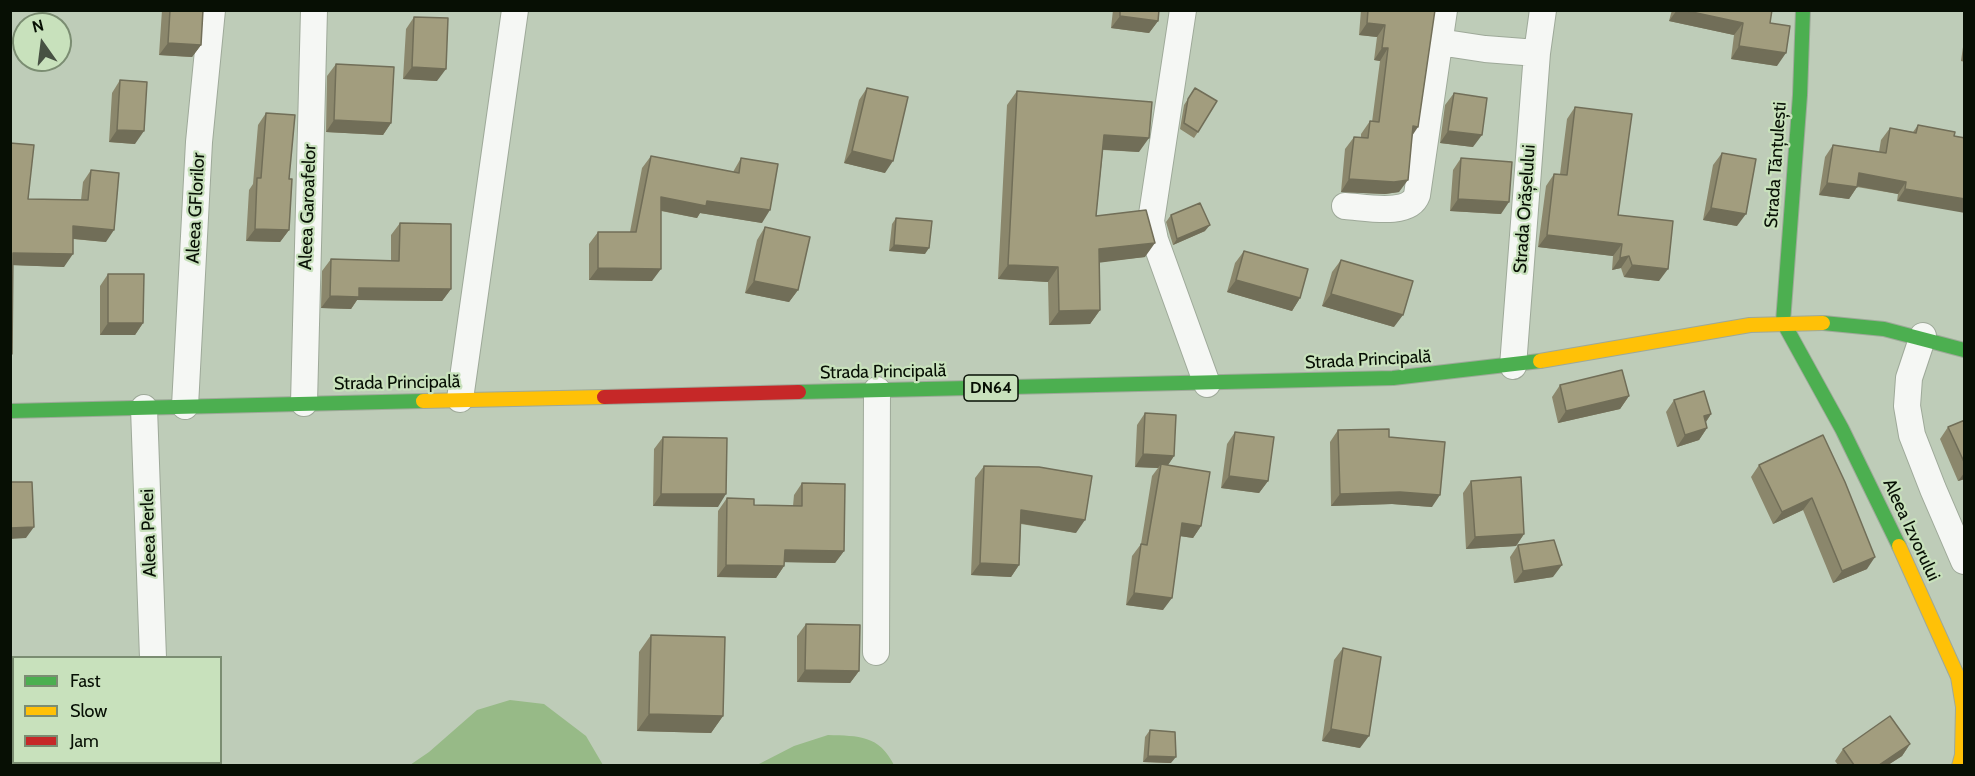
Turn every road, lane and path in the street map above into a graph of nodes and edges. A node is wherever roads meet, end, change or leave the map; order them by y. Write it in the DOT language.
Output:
graph roads {
  1 [pos="212,10"];
  2 [pos="314,10"];
  3 [pos="515,10"];
  4 [pos="1183,10"];
  5 [pos="1444,10"];
  6 [pos="1543,10"];
  7 [pos="1803,10"];
  8 [pos="1438,42"];
  9 [pos="1537,52"];
  10 [pos="1345,206"];
  11 [pos="1783,322"];
  12 [pos="1923,336"];
  13 [pos="1965,350"];
  14 [pos="1514,366"];
  15 [pos="1207,384"];
  16 [pos="877,390"];
  17 [pos="460,399"];
  18 [pos="304,403"];
  19 [pos="185,406"];
  20 [pos="144,408"];
  21 [pos="10,411"];
  22 [pos="1965,561"];
  23 [pos="876,652"];
  24 [pos="153,656"];
  25 [pos="1961,676"];
  26 [pos="1959,765"];
  1 -- 19 [label="street, Aleea GFlorilor"];
  2 -- 18 [label="street, Aleea Garoafelor"];
  3 -- 17 [label="street"];
  4 -- 15 [label="street"];
  5 -- 8 [label="street"];
  6 -- 9 [label="street, Strada Orășelului"];
  7 -- 11 [label="main road, Strada Tănțulești"];
  8 -- 9 [label="street"];
  8 -- 10 [label="street"];
  9 -- 14 [label="street, Strada Orășelului"];
  11 -- 12 [label="main road, Strada Principală / DN64"];
  11 -- 14 [label="main road, Strada Principală / DN64"];
  11 -- 25 [label="main road, Aleea Izvorului"];
  12 -- 13 [label="main road, Strada Principală / DN64"];
  12 -- 22 [label="street"];
  14 -- 15 [label="main road, Strada Principală / DN64"];
  15 -- 16 [label="main road, Strada Principală / DN64"];
  16 -- 17 [label="main road, Strada Principală / DN64"];
  16 -- 23 [label="street"];
  17 -- 18 [label="main road, Strada Principală / DN64"];
  18 -- 19 [label="main road, Strada Principală / DN64"];
  19 -- 20 [label="main road, Strada Principală / DN64"];
  20 -- 21 [label="main road, Strada Principală / DN64"];
  20 -- 24 [label="street, Aleea Perlei"];
  25 -- 26 [label="main road, Aleea Izvorului"];
}
